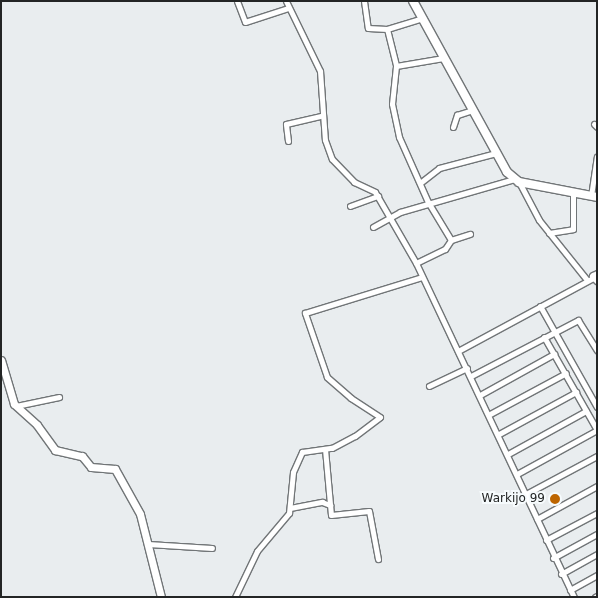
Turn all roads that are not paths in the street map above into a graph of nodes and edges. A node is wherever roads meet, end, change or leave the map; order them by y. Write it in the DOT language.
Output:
graph roads {
  1 [pos="237,1"];
  2 [pos="286,1"];
  3 [pos="364,1"];
  4 [pos="413,1"];
  5 [pos="288,8"];
  6 [pos="423,18"];
  7 [pos="387,29"];
  8 [pos="443,58"];
  9 [pos="396,66"];
  10 [pos="472,110"];
  11 [pos="322,116"];
  12 [pos="453,127"];
  13 [pos="288,141"];
  14 [pos="496,153"];
  15 [pos="597,156"];
  16 [pos="516,180"];
  17 [pos="420,183"];
  18 [pos="573,193"];
  19 [pos="378,196"];
  20 [pos="594,197"];
  21 [pos="430,204"];
  22 [pos="350,206"];
  23 [pos="389,218"];
  24 [pos="373,227"];
  25 [pos="549,233"];
  26 [pos="470,234"];
  27 [pos="451,240"];
  28 [pos="416,264"];
  29 [pos="594,276"];
  30 [pos="422,277"];
  31 [pos="540,306"];
  32 [pos="554,332"];
  33 [pos="544,336"];
  34 [pos="458,351"];
  35 [pos="597,351"];
  36 [pos="554,354"];
  37 [pos="1,360"];
  38 [pos="467,368"];
  39 [pos="566,374"];
  40 [pos="471,376"];
  41 [pos="429,386"];
  42 [pos="576,392"];
  43 [pos="480,395"];
  44 [pos="59,397"];
  45 [pos="15,406"];
  46 [pos="597,407"];
  47 [pos="586,411"];
  48 [pos="490,414"];
  49 [pos="596,427"];
  50 [pos="499,434"];
  51 [pos="325,449"];
  52 [pos="508,454"];
  53 [pos="597,456"];
  54 [pos="517,474"];
  55 [pos="597,486"];
  56 [pos="526,494"];
  57 [pos="330,505"];
  58 [pos="290,508"];
  59 [pos="597,513"];
  60 [pos="537,519"];
  61 [pos="597,534"];
  62 [pos="546,540"];
  63 [pos="148,544"];
  64 [pos="212,548"];
  65 [pos="597,554"];
  66 [pos="553,558"];
  67 [pos="378,559"];
  68 [pos="562,574"];
  69 [pos="597,575"];
  70 [pos="570,590"];
  71 [pos="161,597"];
  72 [pos="235,597"];
  73 [pos="574,597"];
  1 -- 5 [label="street"];
  2 -- 5 [label="street"];
  3 -- 7 [label="street"];
  4 -- 6 [label="main road"];
  5 -- 11 [label="street"];
  6 -- 7 [label="street"];
  6 -- 8 [label="main road"];
  7 -- 9 [label="street"];
  8 -- 9 [label="street"];
  8 -- 10 [label="main road"];
  9 -- 17 [label="street"];
  10 -- 12 [label="street"];
  10 -- 14 [label="main road"];
  11 -- 13 [label="street"];
  11 -- 19 [label="street"];
  14 -- 16 [label="main road"];
  14 -- 17 [label="street"];
  15 -- 20 [label="street"];
  16 -- 18 [label="main road"];
  16 -- 21 [label="street"];
  16 -- 25 [label="street"];
  17 -- 21 [label="street"];
  18 -- 20 [label="main road"];
  18 -- 25 [label="street"];
  19 -- 22 [label="street"];
  19 -- 23 [label="street"];
  21 -- 23 [label="street"];
  21 -- 27 [label="street"];
  23 -- 24 [label="street"];
  23 -- 28 [label="street"];
  25 -- 29 [label="street"];
  26 -- 27 [label="street"];
  27 -- 28 [label="street"];
  28 -- 30 [label="street"];
  29 -- 31 [label="street"];
  30 -- 34 [label="street"];
  30 -- 51 [label="street"];
  31 -- 32 [label="street"];
  31 -- 34 [label="street"];
  32 -- 33 [label="street"];
  32 -- 35 [label="street"];
  32 -- 46 [label="street"];
  33 -- 36 [label="street"];
  33 -- 40 [label="street"];
  34 -- 38 [label="street"];
  36 -- 39 [label="street"];
  36 -- 43 [label="street"];
  37 -- 45 [label="street"];
  38 -- 40 [label="street"];
  38 -- 41 [label="street"];
  39 -- 42 [label="street"];
  39 -- 48 [label="street"];
  40 -- 43 [label="street"];
  42 -- 47 [label="street"];
  42 -- 50 [label="street"];
  43 -- 48 [label="street"];
  44 -- 45 [label="street"];
  45 -- 63 [label="street"];
  47 -- 49 [label="street"];
  47 -- 52 [label="street"];
  48 -- 50 [label="street"];
  49 -- 54 [label="street"];
  50 -- 52 [label="street"];
  51 -- 57 [label="street"];
  51 -- 58 [label="street"];
  52 -- 54 [label="street"];
  53 -- 56 [label="street"];
  54 -- 56 [label="street"];
  55 -- 60 [label="street"];
  56 -- 60 [label="street"];
  57 -- 58 [label="street"];
  57 -- 67 [label="street"];
  58 -- 72 [label="street"];
  59 -- 62 [label="street"];
  60 -- 62 [label="street"];
  61 -- 66 [label="street"];
  62 -- 66 [label="street"];
  63 -- 64 [label="street"];
  63 -- 71 [label="street"];
  65 -- 68 [label="street"];
  66 -- 68 [label="street"];
  68 -- 70 [label="street"];
  69 -- 70 [label="street"];
  70 -- 73 [label="street"];
}
